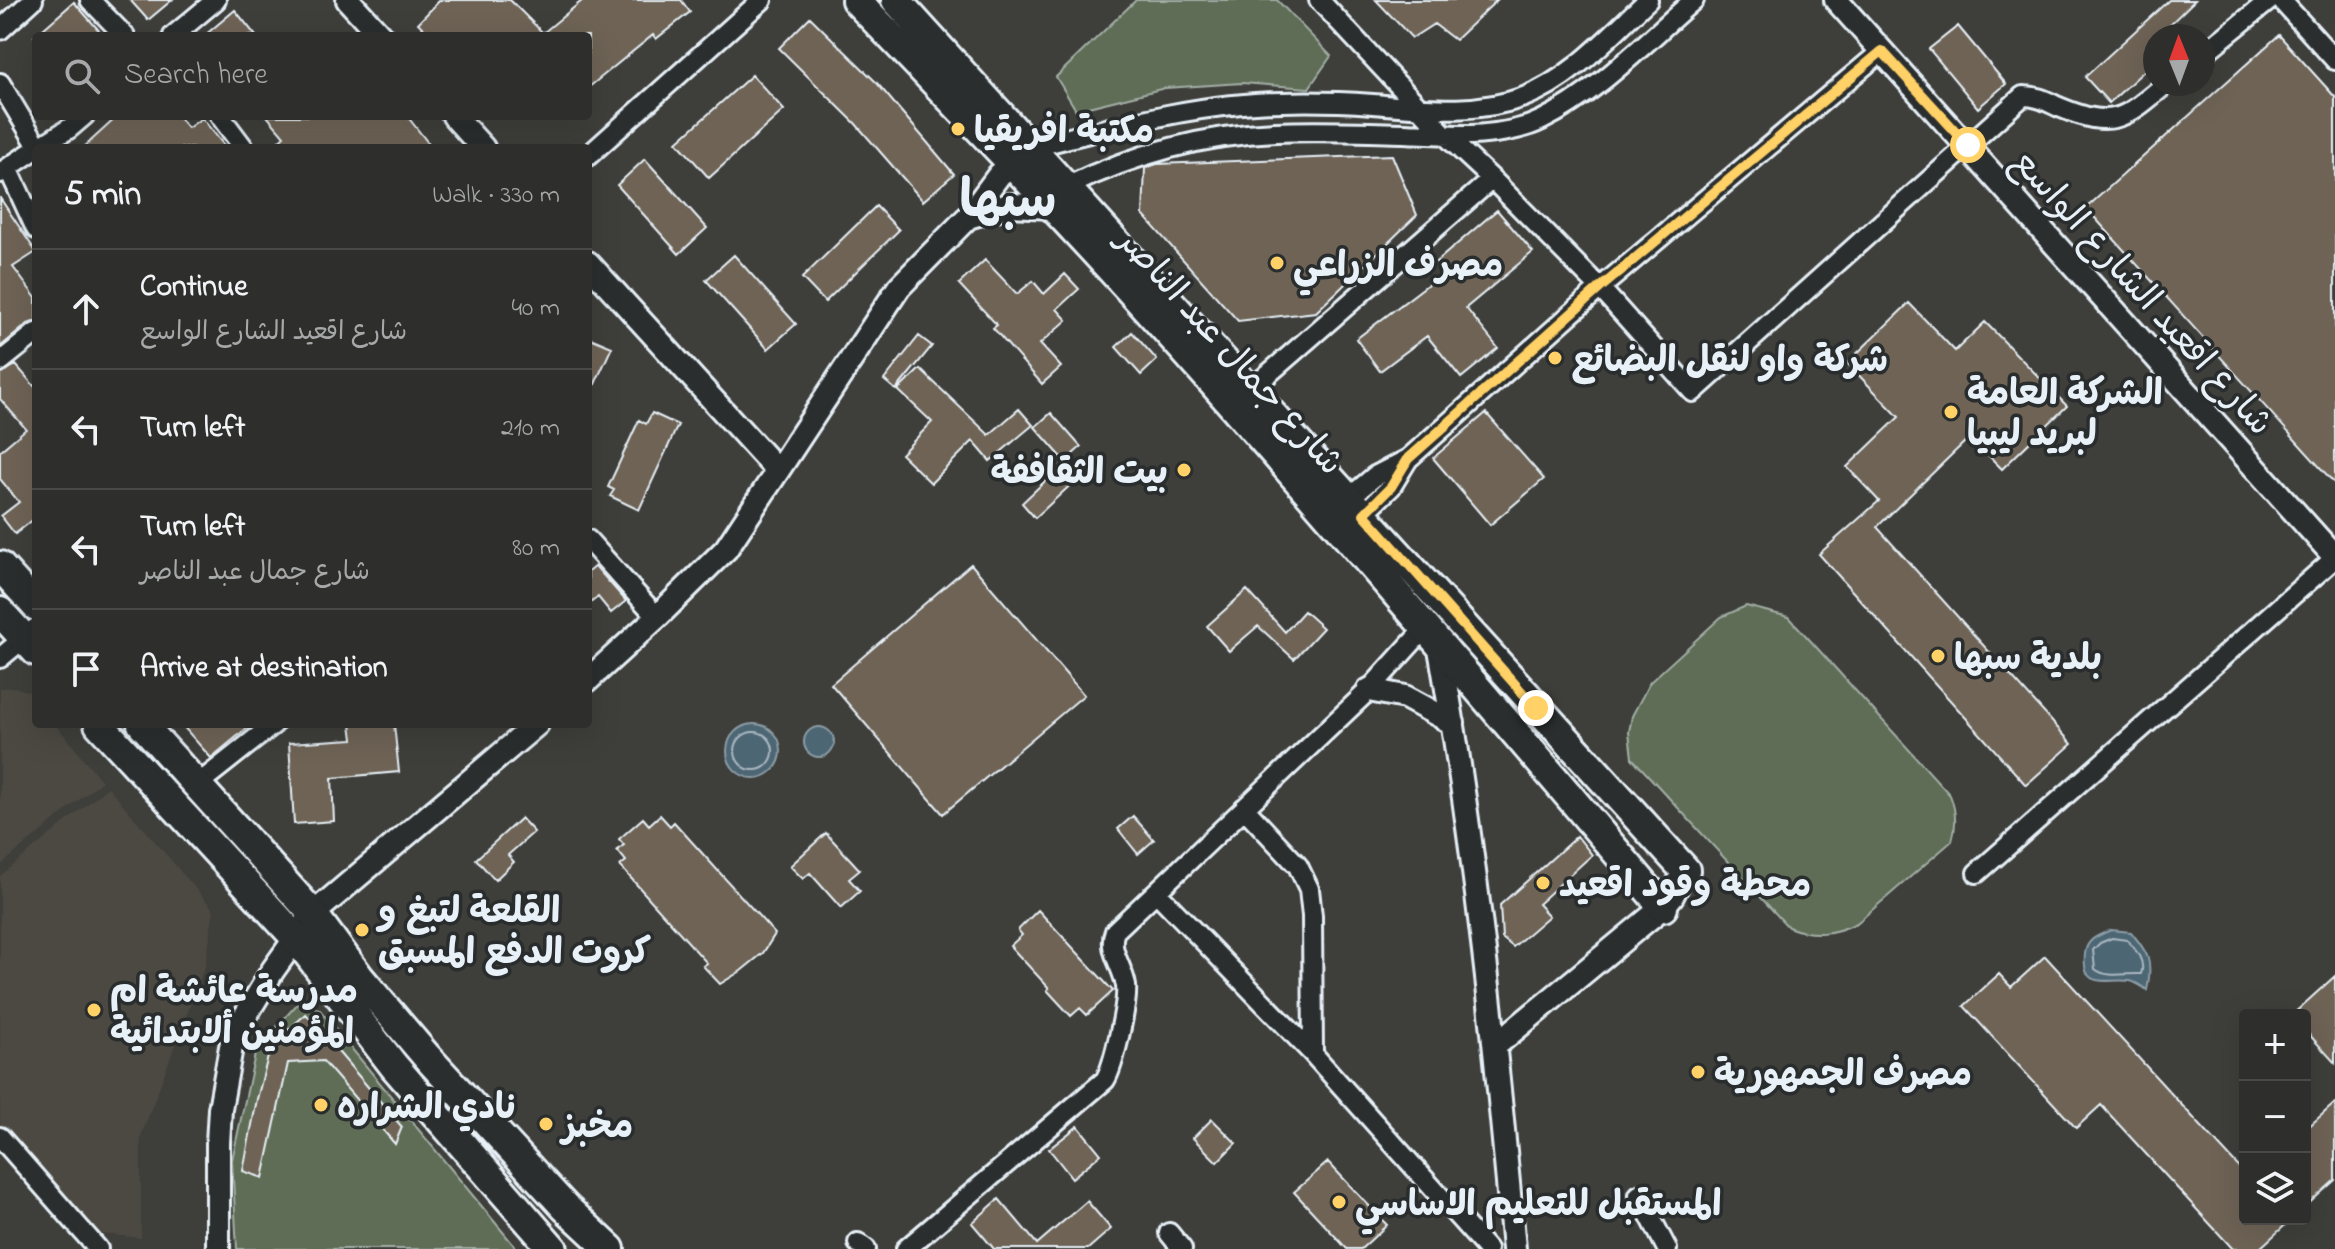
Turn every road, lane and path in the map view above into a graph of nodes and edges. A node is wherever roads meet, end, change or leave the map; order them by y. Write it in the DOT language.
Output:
graph roads {
  1 [pos="33,0"];
  2 [pos="90,0"];
  3 [pos="216,0"];
  4 [pos="348,0"];
  5 [pos="762,0"];
  6 [pos="856,0"];
  7 [pos="896,0"];
  8 [pos="1319,0"];
  9 [pos="1648,0"];
  10 [pos="1694,0"];
  11 [pos="1836,0"];
  12 [pos="2270,0"];
  13 [pos="2281,0"];
  14 [pos="0,30"];
  15 [pos="121,32"];
  16 [pos="178,32"];
  17 [pos="377,32"];
  18 [pos="2215,44"];
  19 [pos="1882,51"];
  20 [pos="2335,60"];
  21 [pos="0,83"];
  22 [pos="2151,96"];
  23 [pos="1423,108"];
  24 [pos="79,120"];
  25 [pos="223,120"];
  26 [pos="458,120"];
  27 [pos="1445,135"];
  28 [pos="36,144"];
  29 [pos="44,144"];
  30 [pos="241,144"];
  31 [pos="479,144"];
  32 [pos="1968,145"];
  33 [pos="32,152"];
  34 [pos="592,152"];
  35 [pos="1021,155"];
  36 [pos="4,170"];
  37 [pos="1492,179"];
  38 [pos="1059,197"];
  39 [pos="968,217"];
  40 [pos="32,222"];
  41 [pos="592,267"];
  42 [pos="1600,288"];
  43 [pos="32,336"];
  44 [pos="0,362"];
  45 [pos="1250,390"];
  46 [pos="776,469"];
  47 [pos="1346,515"];
  48 [pos="592,544"];
  49 [pos="2335,557"];
  50 [pos="0,566"];
  51 [pos="32,602"];
  52 [pos="0,612"];
  53 [pos="657,617"];
  54 [pos="1462,623"];
  55 [pos="1433,634"];
  56 [pos="32,639"];
  57 [pos="0,658"];
  58 [pos="592,676"];
  59 [pos="1369,690"];
  60 [pos="1453,723"];
  61 [pos="103,728"];
  62 [pos="146,728"];
  63 [pos="269,728"];
  64 [pos="532,728"];
  65 [pos="197,785"];
  66 [pos="1244,808"];
  67 [pos="1685,870"];
  68 [pos="1977,873"];
  69 [pos="1156,892"];
  70 [pos="1663,907"];
  71 [pos="313,914"];
  72 [pos="295,937"];
  73 [pos="1496,1045"];
  74 [pos="1313,1054"];
  75 [pos="0,1137"];
  76 [pos="1639,1195"];
  77 [pos="1169,1233"];
  78 [pos="1482,1248"];
  79 [pos="98,1249"];
  80 [pos="218,1249"];
  81 [pos="553,1249"];
  82 [pos="610,1249"];
  83 [pos="906,1249"];
  84 [pos="1182,1249"];
  85 [pos="1514,1249"];
  86 [pos="1667,1249"];
  1 -- 14 [label="street"];
  2 -- 15 [label="street"];
  3 -- 16 [label="street"];
  4 -- 17 [label="street"];
  5 -- 34 [label="street"];
  6 -- 35 [label="main road, شارع جمال عبد الناصر"];
  7 -- 35 [label="main road, شارع جمال عبد الناصر"];
  8 -- 23 [label="street"];
  9 -- 23 [label="street"];
  10 -- 27 [label="street"];
  11 -- 19 [label="street, شارع اقعيد الشارع الواسع"];
  12 -- 18 [label="street"];
  13 -- 20 [label="street"];
  19 -- 32 [label="street, شارع اقعيد الشارع الواسع"];
  19 -- 42 [label="street"];
  21 -- 28 [label="street"];
  22 -- 32 [label="street"];
  23 -- 27 [label="street"];
  23 -- 35 [label="street"];
  24 -- 29 [label="street"];
  25 -- 30 [label="street"];
  26 -- 31 [label="street"];
  27 -- 37 [label="street"];
  27 -- 38 [label="street"];
  32 -- 42 [label="street"];
  32 -- 49 [label="street, شارع اقعيد الشارع الواسع"];
  33 -- 36 [label="street"];
  35 -- 38 [label="main road, شارع جمال عبد الناصر"];
  35 -- 39 [label="street"];
  36 -- 40 [label="street"];
  37 -- 42 [label="street"];
  37 -- 45 [label="street"];
  38 -- 39 [label="street"];
  38 -- 45 [label="main road, شارع جمال عبد الناصر"];
  38 -- 47 [label="main road, شارع جمال عبد الناصر"];
  39 -- 46 [label="street"];
  41 -- 46 [label="street"];
  42 -- 47 [label="street"];
  43 -- 44 [label="street"];
  45 -- 47 [label="main road, شارع جمال عبد الناصر"];
  46 -- 53 [label="street"];
  47 -- 54 [label="main road, شارع جمال عبد الناصر"];
  47 -- 55 [label="main road, شارع جمال عبد الناصر"];
  48 -- 53 [label="street"];
  49 -- 68 [label="street"];
  50 -- 51 [label="main road"];
  52 -- 56 [label="main road"];
  53 -- 58 [label="street"];
  54 -- 55 [label="street"];
  54 -- 67 [label="main road, شارع جمال عبد الناصر"];
  55 -- 59 [label="street"];
  55 -- 60 [label="street"];
  55 -- 70 [label="main road, شارع جمال عبد الناصر"];
  56 -- 57 [label="street"];
  59 -- 60 [label="street"];
  59 -- 66 [label="street"];
  60 -- 73 [label="street"];
  61 -- 72 [label="main road"];
  62 -- 65 [label="main road"];
  63 -- 65 [label="street"];
  64 -- 71 [label="street"];
  65 -- 71 [label="main road"];
  66 -- 69 [label="street"];
  66 -- 74 [label="street"];
  67 -- 70 [label="street"];
  69 -- 74 [label="street"];
  69 -- 83 [label="street"];
  70 -- 73 [label="street"];
  71 -- 72 [label="street"];
  71 -- 82 [label="main road"];
  72 -- 80 [label="street"];
  72 -- 81 [label="main road"];
  73 -- 85 [label="street"];
  74 -- 78 [label="street"];
  75 -- 79 [label="street"];
  76 -- 86 [label="street"];
  77 -- 84 [label="street"];
}
